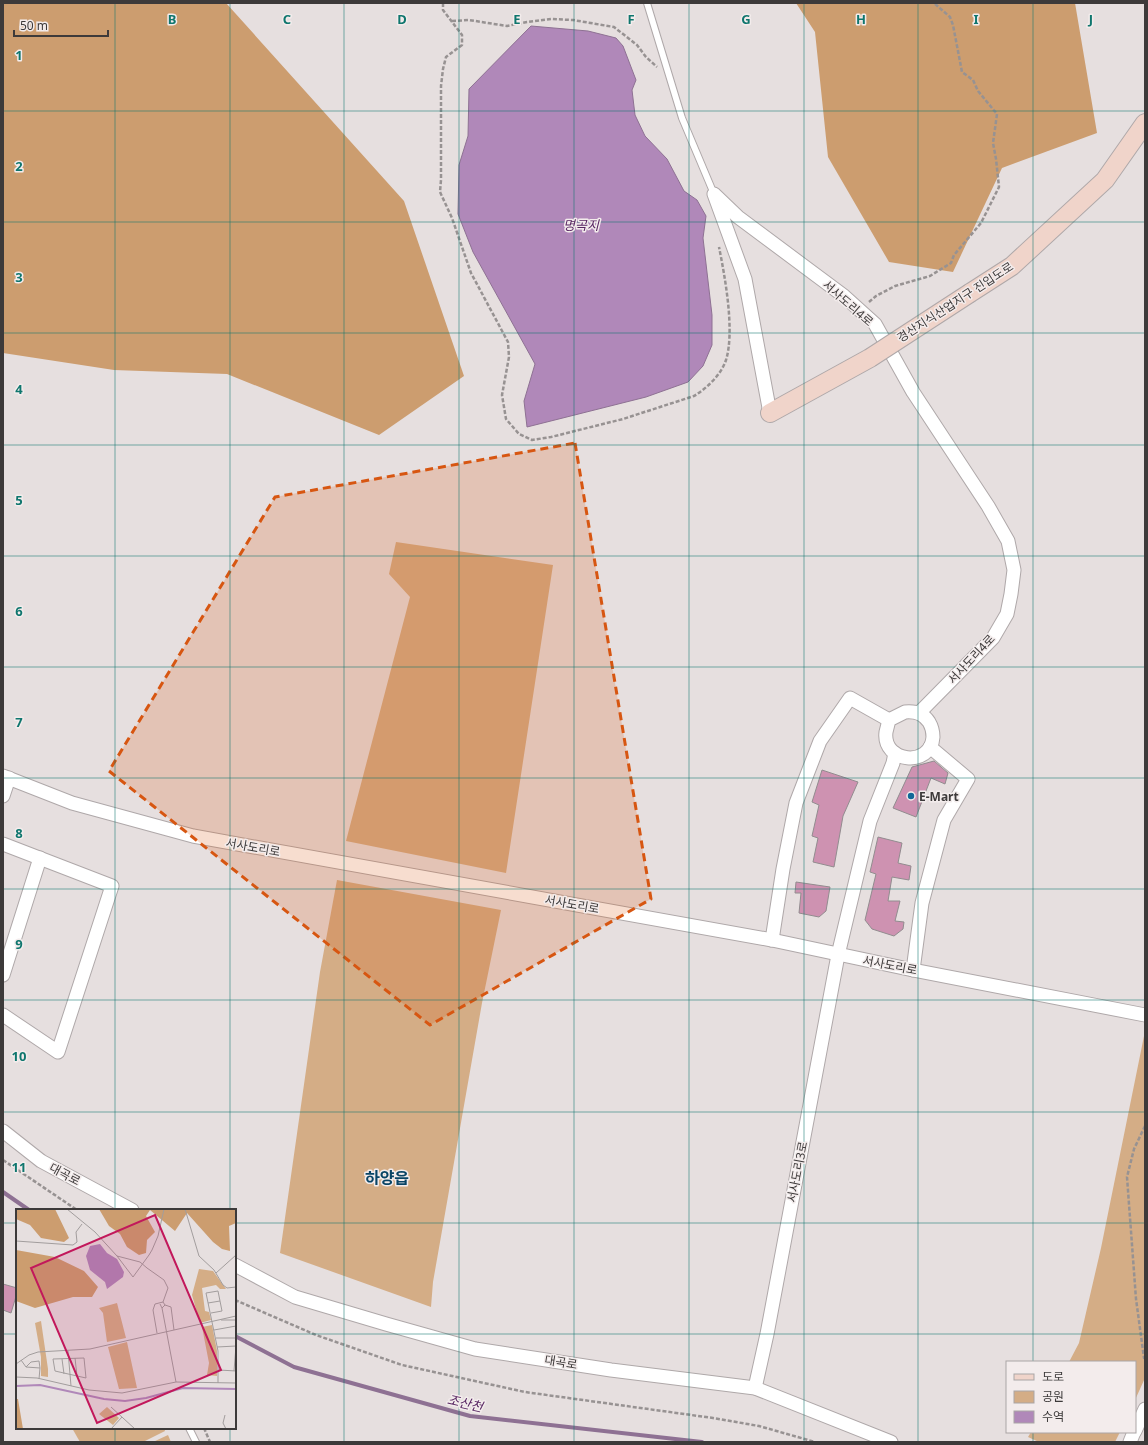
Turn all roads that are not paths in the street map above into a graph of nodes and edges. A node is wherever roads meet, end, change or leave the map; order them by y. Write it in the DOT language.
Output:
graph roads {
  1 [pos="647,3"];
  2 [pos="1145,123"];
  3 [pos="714,194"];
  4 [pos="770,413"];
  5 [pos="919,713"];
  6 [pos="890,720"];
  7 [pos="930,747"];
  8 [pos="895,753"];
  9 [pos="6,777"];
  10 [pos="3,796"];
  11 [pos="3,844"];
  12 [pos="40,858"];
  13 [pos="772,940"];
  14 [pos="838,955"];
  15 [pos="913,970"];
  16 [pos="3,975"];
  17 [pos="3,1015"];
  18 [pos="1145,1015"];
  19 [pos="3,1131"];
  20 [pos="130,1209"];
  21 [pos="236,1266"];
  22 [pos="755,1388"];
  23 [pos="1145,1409"];
  24 [pos="190,1429"];
  25 [pos="1135,1437"];
  26 [pos="196,1442"];
  27 [pos="891,1442"];
  1 -- 3 [label="lane"];
  2 -- 4 [label="street, 경산지식산업지구 진입도로, bridge"];
  3 -- 4 [label="street"];
  3 -- 5 [label="street, 서사도리4로"];
  5 -- 6 [label="street"];
  5 -- 7 [label="street"];
  6 -- 8 [label="street"];
  6 -- 13 [label="street"];
  7 -- 8 [label="street"];
  7 -- 15 [label="street"];
  8 -- 14 [label="street"];
  9 -- 10 [label="street"];
  9 -- 13 [label="street, 서사도리로"];
  11 -- 12 [label="street"];
  12 -- 16 [label="street"];
  12 -- 17 [label="street"];
  13 -- 14 [label="street, 서사도리로"];
  14 -- 15 [label="street, 서사도리로"];
  14 -- 22 [label="street, 서사도리3로"];
  15 -- 18 [label="street, 서사도리로"];
  19 -- 20 [label="street, 대곡로"];
  21 -- 22 [label="street, 대곡로"];
  22 -- 27 [label="street, 대곡로"];
  23 -- 25 [label="street"];
  24 -- 26 [label="lane"];
}
